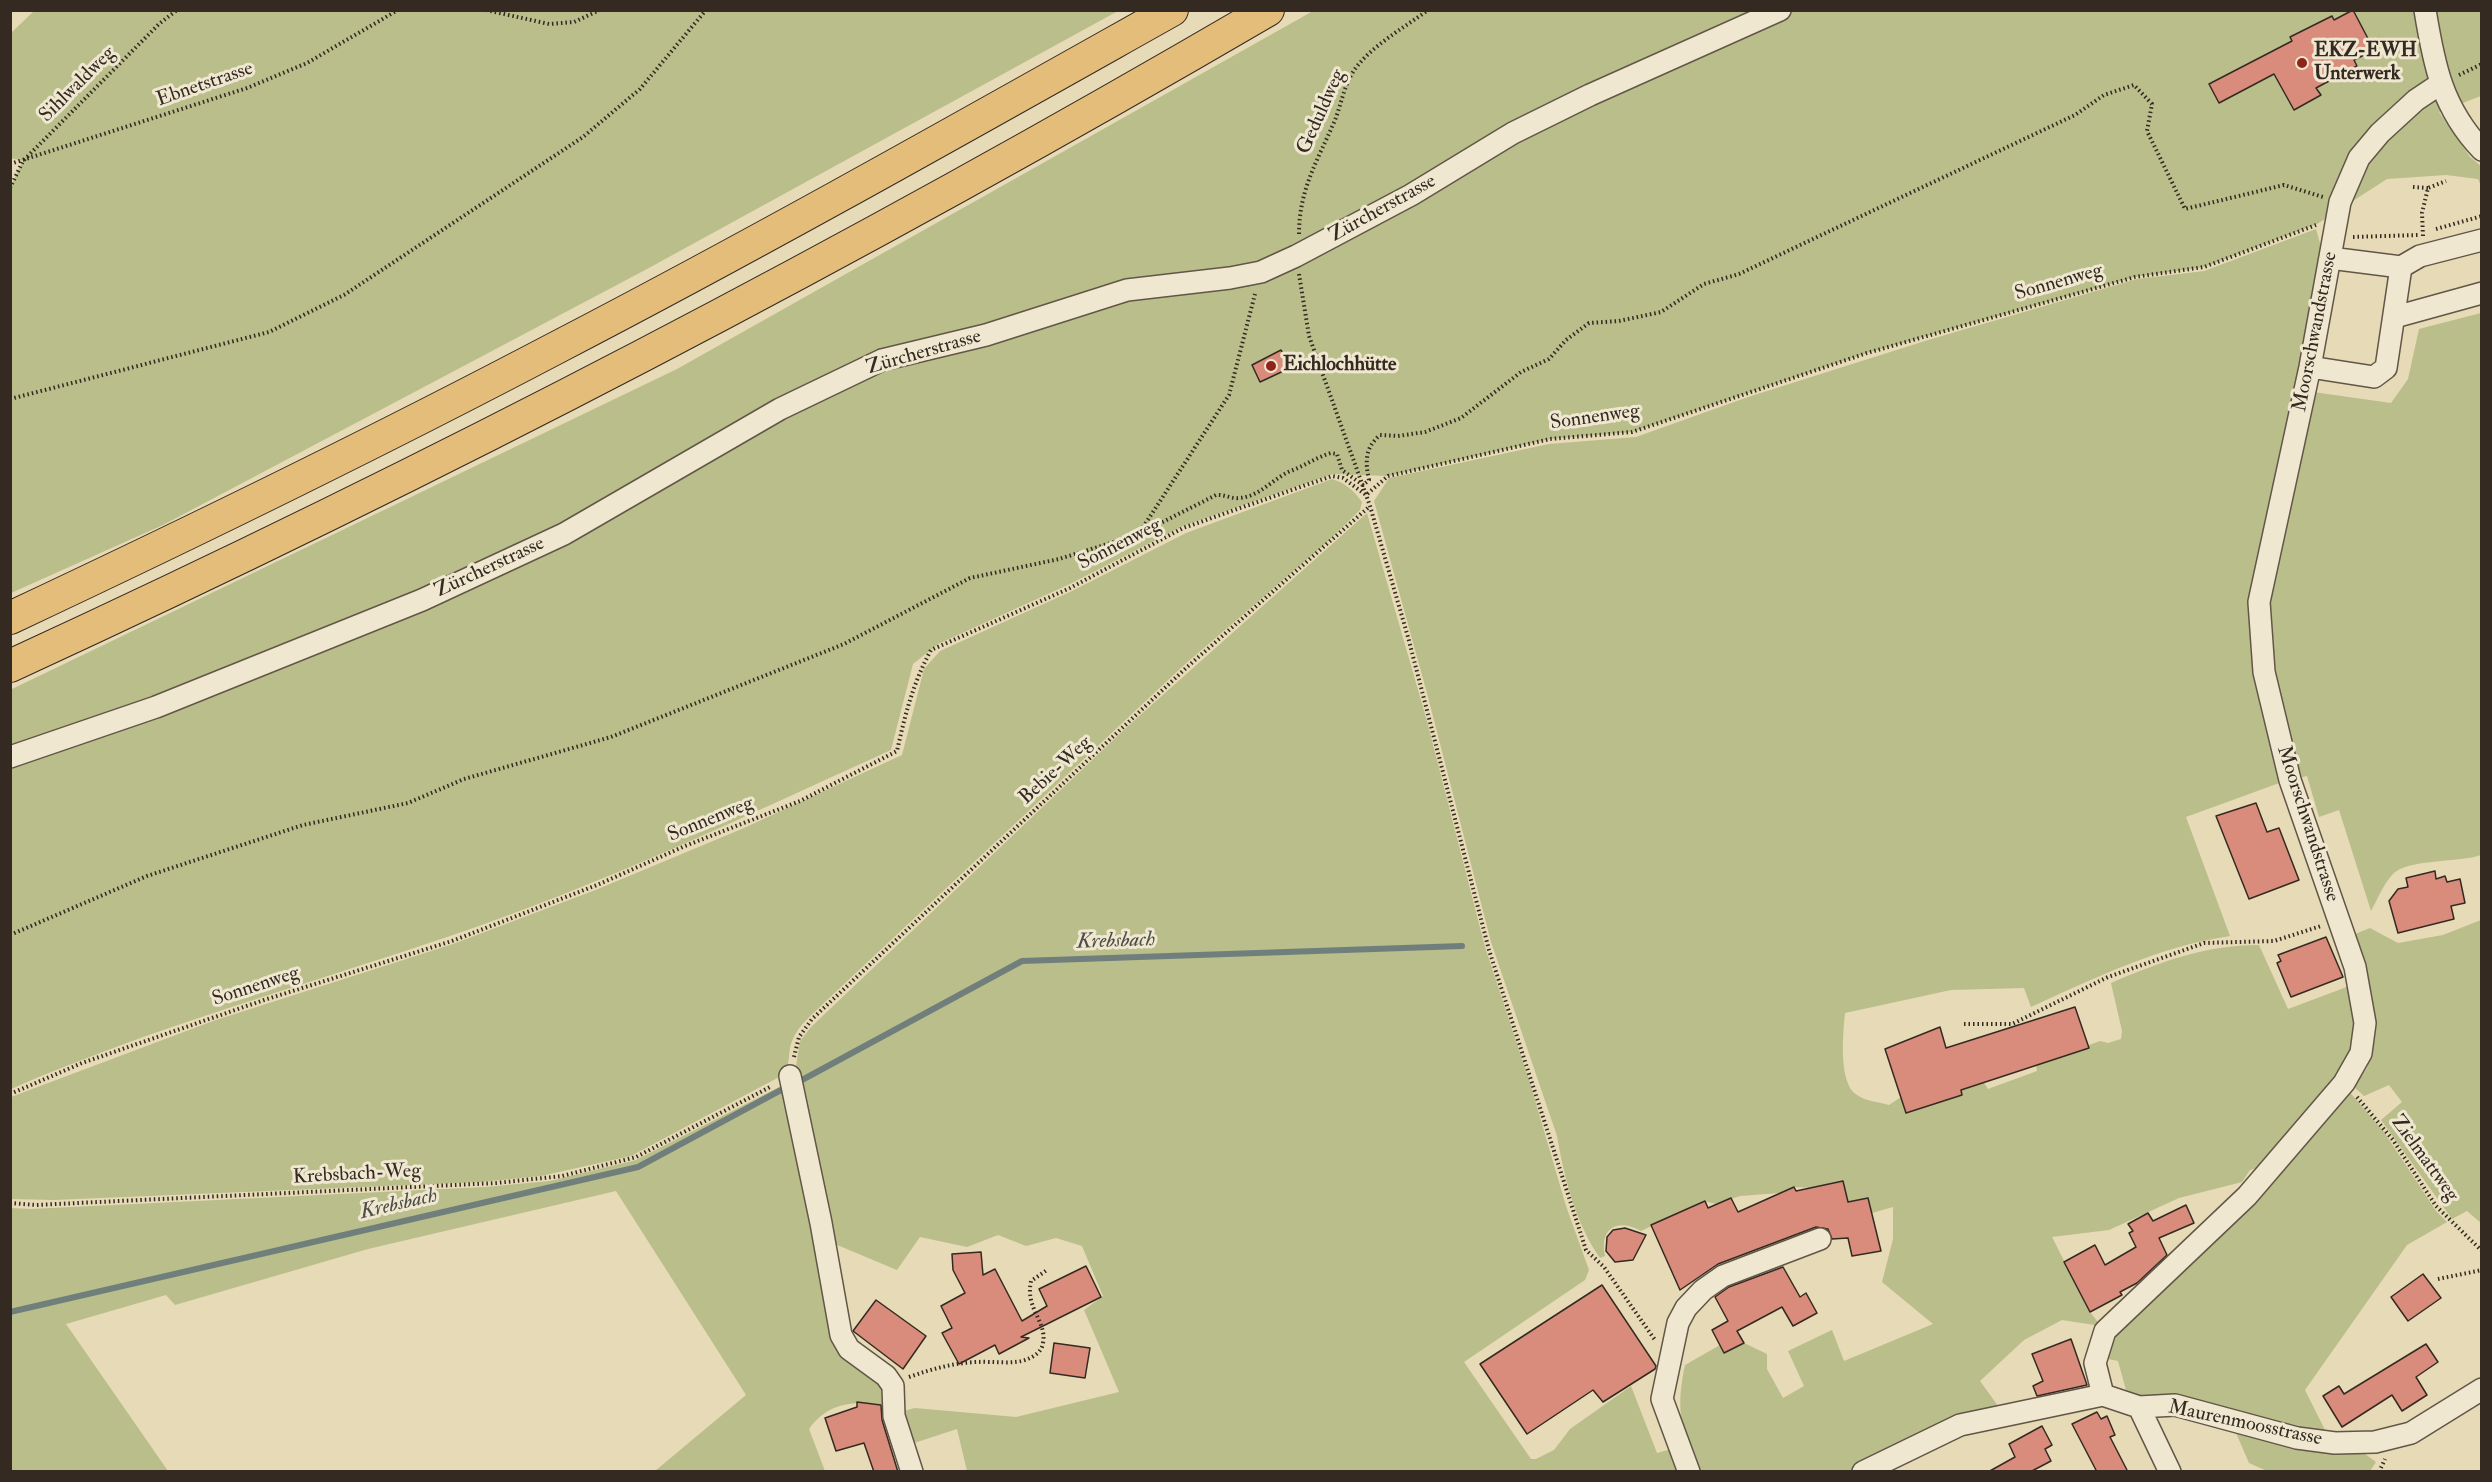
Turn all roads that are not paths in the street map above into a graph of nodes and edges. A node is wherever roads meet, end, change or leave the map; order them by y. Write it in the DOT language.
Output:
graph roads {
  1 [pos="1172,10"];
  2 [pos="1268,10"];
  3 [pos="1780,10"];
  4 [pos="2425,10"];
  5 [pos="2440,84"];
  6 [pos="2481,150"];
  7 [pos="2481,240"];
  8 [pos="2330,258"];
  9 [pos="2401,267"];
  10 [pos="2481,293"];
  11 [pos="2395,317"];
  12 [pos="2310,367"];
  13 [pos="10,618"];
  14 [pos="10,666"];
  15 [pos="10,757"];
  16 [pos="790,1076"];
  17 [pos="1820,1239"];
  18 [pos="2481,1389"];
  19 [pos="2103,1395"];
  20 [pos="2139,1407"];
  21 [pos="912,1472"];
  22 [pos="1689,1472"];
  23 [pos="1863,1472"];
  24 [pos="2170,1472"];
  1 -- 13 [label="highway"];
  2 -- 14 [label="highway"];
  3 -- 15 [label="street, Zürcherstrasse"];
  4 -- 5 [label="street"];
  5 -- 6 [label="street"];
  5 -- 8 [label="street, Moorschwandstrasse"];
  7 -- 9 [label="street"];
  8 -- 9 [label="street"];
  8 -- 12 [label="street, Moorschwandstrasse"];
  9 -- 11 [label="street"];
  10 -- 11 [label="street"];
  11 -- 12 [label="street"];
  12 -- 19 [label="street, Moorschwandstrasse"];
  16 -- 21 [label="street"];
  17 -- 22 [label="street"];
  18 -- 20 [label="street, Maurenmoosstrasse"];
  19 -- 20 [label="street"];
  19 -- 23 [label="street"];
  20 -- 24 [label="street"];
}
